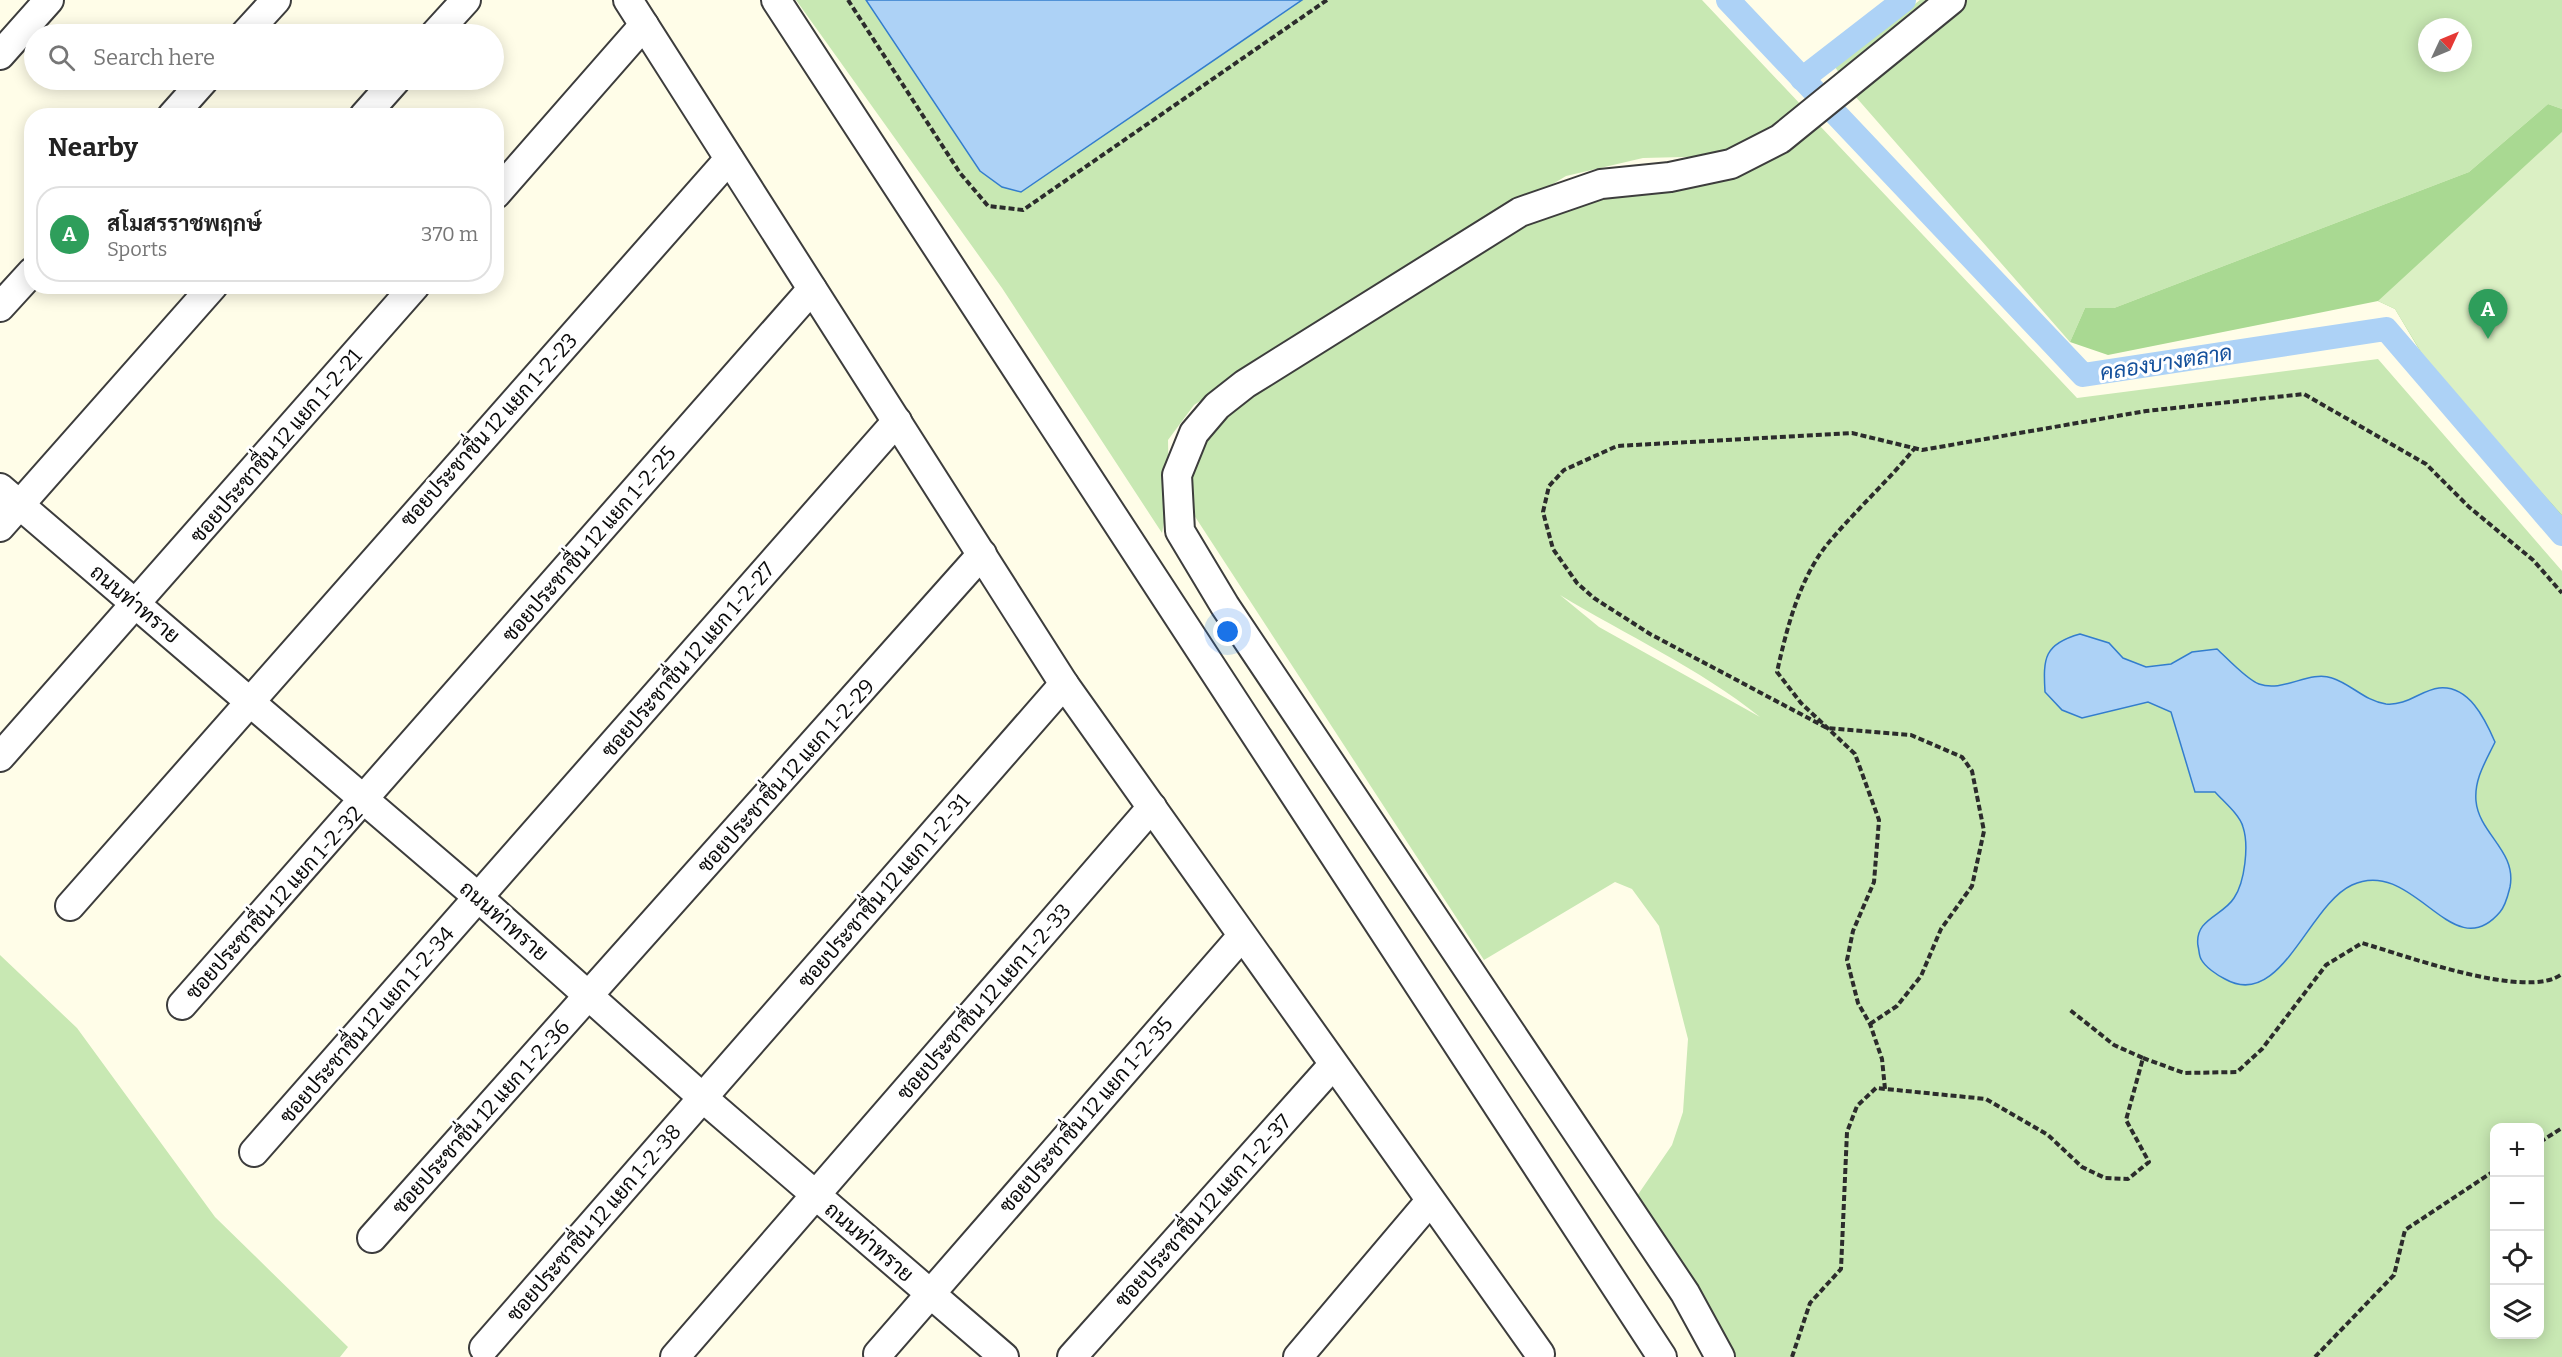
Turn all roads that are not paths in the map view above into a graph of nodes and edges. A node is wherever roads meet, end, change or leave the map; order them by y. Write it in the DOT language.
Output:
graph roads {
  1 [pos="49,0"];
  2 [pos="276,0"];
  3 [pos="466,0"];
  4 [pos="628,0"];
  5 [pos="776,0"];
  6 [pos="1951,0"];
  7 [pos="28,24"];
  8 [pos="254,24"];
  9 [pos="444,24"];
  10 [pos="644,25"];
  11 [pos="24,28"];
  12 [pos="0,55"];
  13 [pos="195,90"];
  14 [pos="387,90"];
  15 [pos="179,108"];
  16 [pos="371,108"];
  17 [pos="729,159"];
  18 [pos="504,185"];
  19 [pos="24,281"];
  20 [pos="812,289"];
  21 [pos="205,294"];
  22 [pos="408,294"];
  23 [pos="0,307"];
  24 [pos="897,421"];
  25 [pos="10,497"];
  26 [pos="0,527"];
  27 [pos="982,554"];
  28 [pos="136,606"];
  29 [pos="1064,684"];
  30 [pos="250,700"];
  31 [pos="0,757"];
  32 [pos="365,800"];
  33 [pos="1152,807"];
  34 [pos="479,898"];
  35 [pos="70,906"];
  36 [pos="1242,936"];
  37 [pos="590,997"];
  38 [pos="182,1005"];
  39 [pos="1333,1065"];
  40 [pos="703,1098"];
  41 [pos="254,1152"];
  42 [pos="816,1197"];
  43 [pos="1430,1201"];
  44 [pos="372,1238"];
  45 [pos="930,1295"];
  46 [pos="484,1348"];
  47 [pos="878,1354"];
  48 [pos="1540,1354"];
  49 [pos="675,1357"];
  50 [pos="1004,1357"];
  51 [pos="1072,1357"];
  52 [pos="1298,1357"];
  53 [pos="1662,1357"];
  54 [pos="1720,1357"];
  1 -- 7 [label="street"];
  2 -- 8 [label="street"];
  3 -- 9 [label="street"];
  4 -- 10 [label="street"];
  5 -- 53 [label="street"];
  6 -- 54 [label="street"];
  10 -- 17 [label="street"];
  10 -- 18 [label="street"];
  11 -- 12 [label="street"];
  13 -- 15 [label="street"];
  14 -- 16 [label="street"];
  17 -- 20 [label="street"];
  17 -- 30 [label="street, ซอยประชาชื่น 12 แยก 1-2-23"];
  19 -- 23 [label="street"];
  20 -- 24 [label="street"];
  20 -- 32 [label="street, ซอยประชาชื่น 12 แยก 1-2-25"];
  21 -- 25 [label="street"];
  22 -- 28 [label="street, ซอยประชาชื่น 12 แยก 1-2-21"];
  24 -- 27 [label="street"];
  24 -- 34 [label="street, ซอยประชาชื่น 12 แยก 1-2-27"];
  25 -- 26 [label="street"];
  25 -- 28 [label="street, ถนนท่าทราย"];
  27 -- 29 [label="street"];
  27 -- 37 [label="street, ซอยประชาชื่น 12 แยก 1-2-29"];
  28 -- 30 [label="street, ถนนท่าทราย"];
  28 -- 31 [label="street, ซอยประชาชื่น 12 แยก 1-2-21"];
  29 -- 33 [label="street"];
  29 -- 40 [label="street, ซอยประชาชื่น 12 แยก 1-2-31"];
  30 -- 32 [label="street, ถนนท่าทราย"];
  30 -- 35 [label="street, ซอยประชาชื่น 12 แยก 1-2-23"];
  32 -- 34 [label="street, ถนนท่าทราย"];
  32 -- 38 [label="street, ซอยประชาชื่น 12 แยก 1-2-32"];
  33 -- 36 [label="street"];
  33 -- 42 [label="street, ซอยประชาชื่น 12 แยก 1-2-33"];
  34 -- 37 [label="street, ถนนท่าทราย"];
  34 -- 41 [label="street, ซอยประชาชื่น 12 แยก 1-2-34"];
  36 -- 39 [label="street"];
  36 -- 45 [label="street, ซอยประชาชื่น 12 แยก 1-2-35"];
  37 -- 40 [label="street, ถนนท่าทราย"];
  37 -- 44 [label="street, ซอยประชาชื่น 12 แยก 1-2-36"];
  39 -- 43 [label="street"];
  39 -- 51 [label="street, ซอยประชาชื่น 12 แยก 1-2-37"];
  40 -- 42 [label="street, ถนนท่าทราย"];
  40 -- 46 [label="street, ซอยประชาชื่น 12 แยก 1-2-38"];
  42 -- 45 [label="street, ถนนท่าทราย"];
  42 -- 49 [label="street, ซอยประชาชื่น 12 แยก 1-2-33"];
  43 -- 48 [label="street"];
  43 -- 52 [label="street"];
  45 -- 47 [label="street, ซอยประชาชื่น 12 แยก 1-2-35"];
  45 -- 50 [label="street, ถนนท่าทราย"];
}
